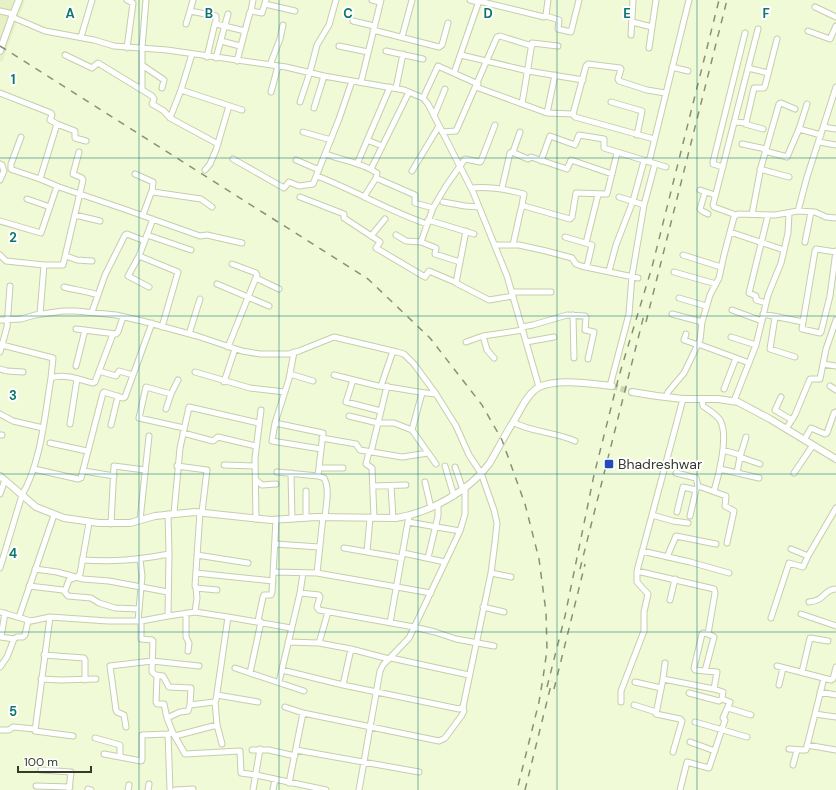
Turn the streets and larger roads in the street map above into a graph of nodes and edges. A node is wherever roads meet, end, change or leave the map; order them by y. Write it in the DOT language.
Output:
graph roads {
  1 [pos="19,0"];
  2 [pos="92,0"];
  3 [pos="127,0"];
  4 [pos="146,0"];
  5 [pos="193,0"];
  6 [pos="253,0"];
  7 [pos="336,0"];
  8 [pos="372,0"];
  9 [pos="412,0"];
  10 [pos="470,0"];
  11 [pos="548,0"];
  12 [pos="579,0"];
  13 [pos="633,0"];
  14 [pos="656,0"];
  15 [pos="689,0"];
  16 [pos="381,1"];
  17 [pos="479,1"];
  18 [pos="265,2"];
  19 [pos="815,7"];
  20 [pos="0,11"];
  21 [pos="190,11"];
  22 [pos="251,11"];
  23 [pos="295,11"];
  24 [pos="228,14"];
  25 [pos="12,16"];
  26 [pos="546,16"];
  27 [pos="836,17"];
  28 [pos="353,21"];
  29 [pos="632,22"];
  30 [pos="215,23"];
  31 [pos="448,23"];
  32 [pos="186,24"];
  33 [pos="282,24"];
  34 [pos="225,26"];
  35 [pos="836,26"];
  36 [pos="652,27"];
  37 [pos="374,28"];
  38 [pos="758,29"];
  39 [pos="245,31"];
  40 [pos="808,31"];
  41 [pos="745,33"];
  42 [pos="631,35"];
  43 [pos="402,37"];
  44 [pos="81,38"];
  45 [pos="777,39"];
  46 [pos="221,41"];
  47 [pos="240,46"];
  48 [pos="338,46"];
  49 [pos="532,46"];
  50 [pos="558,46"];
  51 [pos="127,48"];
  52 [pos="142,48"];
  53 [pos="649,48"];
  54 [pos="0,51"];
  55 [pos="386,51"];
  56 [pos="368,52"];
  57 [pos="192,54"];
  58 [pos="403,54"];
  59 [pos="65,55"];
  60 [pos="461,55"];
  61 [pos="207,56"];
  62 [pos="216,58"];
  63 [pos="423,59"];
  64 [pos="236,61"];
  65 [pos="487,61"];
  66 [pos="142,65"];
  67 [pos="270,65"];
  68 [pos="278,66"];
  69 [pos="672,67"];
  70 [pos="748,68"];
  71 [pos="528,71"];
  72 [pos="688,71"];
  73 [pos="310,72"];
  74 [pos="454,73"];
  75 [pos="768,73"];
  76 [pos="555,75"];
  77 [pos="324,76"];
  78 [pos="583,80"];
  79 [pos="352,81"];
  80 [pos="361,82"];
  81 [pos="477,86"];
  82 [pos="390,87"];
  83 [pos="836,87"];
  84 [pos="162,88"];
  85 [pos="396,88"];
  86 [pos="445,89"];
  87 [pos="142,90"];
  88 [pos="181,90"];
  89 [pos="271,92"];
  90 [pos="409,92"];
  91 [pos="0,93"];
  92 [pos="666,93"];
  93 [pos="423,98"];
  94 [pos="300,102"];
  95 [pos="612,102"];
  96 [pos="522,104"];
  97 [pos="807,104"];
  98 [pos="229,106"];
  99 [pos="314,108"];
  100 [pos="795,109"];
  101 [pos="242,110"];
  102 [pos="547,113"];
  103 [pos="573,114"];
  104 [pos="434,116"];
  105 [pos="170,118"];
  106 [pos="735,122"];
  107 [pos="57,124"];
  108 [pos="745,124"];
  109 [pos="495,125"];
  110 [pos="439,126"];
  111 [pos="823,127"];
  112 [pos="763,129"];
  113 [pos="799,129"];
  114 [pos="836,129"];
  115 [pos="303,132"];
  116 [pos="442,132"];
  117 [pos="520,132"];
  118 [pos="637,134"];
  119 [pos="821,135"];
  120 [pos="21,137"];
  121 [pos="654,139"];
  122 [pos="331,140"];
  123 [pos="367,140"];
  124 [pos="86,141"];
  125 [pos="819,142"];
  126 [pos="218,144"];
  127 [pos="742,144"];
  128 [pos="836,145"];
  129 [pos="382,146"];
  130 [pos="765,150"];
  131 [pos="79,152"];
  132 [pos="513,152"];
  133 [pos="617,153"];
  134 [pos="326,154"];
  135 [pos="233,159"];
  136 [pos="296,160"];
  137 [pos="541,161"];
  138 [pos="646,161"];
  139 [pos="0,164"];
  140 [pos="358,164"];
  141 [pos="655,164"];
  142 [pos="459,166"];
  143 [pos="723,166"];
  144 [pos="666,167"];
  145 [pos="371,169"];
  146 [pos="760,169"];
  147 [pos="205,170"];
  148 [pos="319,170"];
  149 [pos="412,171"];
  150 [pos="135,174"];
  151 [pos="612,174"];
  152 [pos="317,176"];
  153 [pos="789,177"];
  154 [pos="40,178"];
  155 [pos="376,178"];
  156 [pos="0,180"];
  157 [pos="57,186"];
  158 [pos="471,188"];
  159 [pos="502,188"];
  160 [pos="152,192"];
  161 [pos="79,194"];
  162 [pos="598,195"];
  163 [pos="715,195"];
  164 [pos="300,197"];
  165 [pos="364,197"];
  166 [pos="619,197"];
  167 [pos="27,199"];
  168 [pos="633,201"];
  169 [pos="443,202"];
  170 [pos="644,205"];
  171 [pos="522,206"];
  172 [pos="50,207"];
  173 [pos="212,207"];
  174 [pos="479,207"];
  175 [pos="433,208"];
  176 [pos="798,211"];
  177 [pos="811,212"];
  178 [pos="790,213"];
  179 [pos="708,214"];
  180 [pos="752,214"];
  181 [pos="75,215"];
  182 [pos="736,215"];
  183 [pos="768,215"];
  184 [pos="143,216"];
  185 [pos="836,218"];
  186 [pos="153,219"];
  187 [pos="385,219"];
  188 [pos="0,221"];
  189 [pos="100,221"];
  190 [pos="427,222"];
  191 [pos="466,231"];
  192 [pos="730,232"];
  193 [pos="474,234"];
  194 [pos="147,235"];
  195 [pos="396,235"];
  196 [pos="372,236"];
  197 [pos="565,237"];
  198 [pos="145,241"];
  199 [pos="421,242"];
  200 [pos="805,242"];
  201 [pos="586,243"];
  202 [pos="762,243"];
  203 [pos="242,244"];
  204 [pos="495,245"];
  205 [pos="514,245"];
  206 [pos="191,250"];
  207 [pos="784,250"];
  208 [pos="836,252"];
  209 [pos="683,255"];
  210 [pos="0,256"];
  211 [pos="66,256"];
  212 [pos="139,256"];
  213 [pos="92,261"];
  214 [pos="460,262"];
  215 [pos="232,264"];
  216 [pos="44,265"];
  217 [pos="587,266"];
  218 [pos="721,267"];
  219 [pos="609,271"];
  220 [pos="674,272"];
  221 [pos="632,276"];
  222 [pos="256,278"];
  223 [pos="638,278"];
  224 [pos="455,282"];
  225 [pos="217,284"];
  226 [pos="716,284"];
  227 [pos="10,286"];
  228 [pos="64,287"];
  229 [pos="149,287"];
  230 [pos="279,289"];
  231 [pos="551,292"];
  232 [pos="512,294"];
  233 [pos="98,295"];
  234 [pos="248,297"];
  235 [pos="679,298"];
  236 [pos="200,299"];
  237 [pos="766,303"];
  238 [pos="269,306"];
  239 [pos="706,306"];
  240 [pos="732,310"];
  241 [pos="92,312"];
  242 [pos="40,314"];
  243 [pos="672,314"];
  244 [pos="763,314"];
  245 [pos="574,315"];
  246 [pos="123,317"];
  247 [pos="775,317"];
  248 [pos="0,320"];
  249 [pos="8,320"];
  250 [pos="836,320"];
  251 [pos="762,321"];
  252 [pos="702,322"];
  253 [pos="803,322"];
  254 [pos="152,323"];
  255 [pos="162,326"];
  256 [pos="522,328"];
  257 [pos="76,329"];
  258 [pos="85,330"];
  259 [pos="113,334"];
  260 [pos="189,334"];
  261 [pos="686,334"];
  262 [pos="483,336"];
  263 [pos="554,337"];
  264 [pos="731,337"];
  265 [pos="466,342"];
  266 [pos="526,342"];
  267 [pos="2,345"];
  268 [pos="698,345"];
  269 [pos="756,345"];
  270 [pos="228,347"];
  271 [pos="234,349"];
  272 [pos="393,351"];
  273 [pos="0,352"];
  274 [pos="294,352"];
  275 [pos="795,357"];
  276 [pos="494,358"];
  277 [pos="574,358"];
  278 [pos="736,358"];
  279 [pos="588,359"];
  280 [pos="749,362"];
  281 [pos="823,364"];
  282 [pos="76,366"];
  283 [pos="836,366"];
  284 [pos="0,369"];
  285 [pos="99,371"];
  286 [pos="23,372"];
  287 [pos="195,372"];
  288 [pos="290,374"];
  289 [pos="334,375"];
  290 [pos="133,376"];
  291 [pos="51,378"];
  292 [pos="77,379"];
  293 [pos="178,380"];
  294 [pos="353,380"];
  295 [pos="313,381"];
  296 [pos="224,382"];
  297 [pos="381,386"];
  298 [pos="387,386"];
  299 [pos="611,386"];
  300 [pos="830,386"];
  301 [pos="539,388"];
  302 [pos="724,389"];
  303 [pos="836,390"];
  304 [pos="285,392"];
  305 [pos="632,392"];
  306 [pos="422,393"];
  307 [pos="171,394"];
  308 [pos="436,394"];
  309 [pos="118,396"];
  310 [pos="666,397"];
  311 [pos="780,397"];
  312 [pos="683,399"];
  313 [pos="702,399"];
  314 [pos="734,402"];
  315 [pos="166,410"];
  316 [pos="260,410"];
  317 [pos="381,411"];
  318 [pos="836,412"];
  319 [pos="0,414"];
  320 [pos="349,416"];
  321 [pos="792,420"];
  322 [pos="513,422"];
  323 [pos="259,423"];
  324 [pos="275,423"];
  325 [pos="378,423"];
  326 [pos="70,424"];
  327 [pos="111,425"];
  328 [pos="43,428"];
  329 [pos="786,429"];
  330 [pos="412,430"];
  331 [pos="183,431"];
  332 [pos="149,436"];
  333 [pos="746,437"];
  334 [pos="322,438"];
  335 [pos="804,440"];
  336 [pos="574,441"];
  337 [pos="50,443"];
  338 [pos="256,446"];
  339 [pos="813,446"];
  340 [pos="321,449"];
  341 [pos="723,450"];
  342 [pos="87,451"];
  343 [pos="370,452"];
  344 [pos="428,453"];
  345 [pos="740,456"];
  346 [pos="836,459"];
  347 [pos="436,464"];
  348 [pos="760,464"];
  349 [pos="224,465"];
  350 [pos="178,466"];
  351 [pos="255,466"];
  352 [pos="445,466"];
  353 [pos="455,467"];
  354 [pos="319,468"];
  355 [pos="343,468"];
  356 [pos="34,469"];
  357 [pos="720,469"];
  358 [pos="145,470"];
  359 [pos="84,471"];
  360 [pos="277,472"];
  361 [pos="291,473"];
  362 [pos="480,473"];
  363 [pos="676,473"];
  364 [pos="737,473"];
  365 [pos="794,473"];
  366 [pos="114,476"];
  367 [pos="318,476"];
  368 [pos="3,478"];
  369 [pos="759,478"];
  370 [pos="256,480"];
  371 [pos="425,482"];
  372 [pos="276,484"];
  373 [pos="406,485"];
  374 [pos="373,486"];
  375 [pos="391,486"];
  376 [pos="697,488"];
  377 [pos="464,489"];
  378 [pos="306,491"];
  379 [pos="714,491"];
  380 [pos="0,494"];
  381 [pos="22,495"];
  382 [pos="454,496"];
  383 [pos="438,504"];
  384 [pos="430,508"];
  385 [pos="836,508"];
  386 [pos="201,512"];
  387 [pos="677,512"];
  388 [pos="171,514"];
  389 [pos="54,515"];
  390 [pos="652,515"];
  391 [pos="690,516"];
  392 [pos="324,517"];
  393 [pos="306,518"];
  394 [pos="372,518"];
  395 [pos="393,518"];
  396 [pos="256,519"];
  397 [pos="292,519"];
  398 [pos="409,519"];
  399 [pos="140,520"];
  400 [pos="276,520"];
  401 [pos="89,523"];
  402 [pos="688,523"];
  403 [pos="111,524"];
  404 [pos="436,527"];
  405 [pos="460,531"];
  406 [pos="727,543"];
  407 [pos="275,544"];
  408 [pos="716,544"];
  409 [pos="319,546"];
  410 [pos="344,548"];
  411 [pos="791,549"];
  412 [pos="642,551"];
  413 [pos="367,552"];
  414 [pos="169,554"];
  415 [pos="197,555"];
  416 [pos="402,556"];
  417 [pos="808,556"];
  418 [pos="667,557"];
  419 [pos="428,558"];
  420 [pos="82,560"];
  421 [pos="140,560"];
  422 [pos="445,562"];
  423 [pos="248,563"];
  424 [pos="0,568"];
  425 [pos="35,569"];
  426 [pos="638,571"];
  427 [pos="274,572"];
  428 [pos="196,573"];
  429 [pos="303,573"];
  430 [pos="317,573"];
  431 [pos="491,573"];
  432 [pos="729,573"];
  433 [pos="77,577"];
  434 [pos="511,577"];
  435 [pos="675,579"];
  436 [pos="273,581"];
  437 [pos="29,586"];
  438 [pos="142,586"];
  439 [pos="396,586"];
  440 [pos="196,588"];
  441 [pos="836,589"];
  442 [pos="218,590"];
  443 [pos="65,591"];
  444 [pos="168,592"];
  445 [pos="300,593"];
  446 [pos="431,593"];
  447 [pos="670,600"];
  448 [pos="809,602"];
  449 [pos="483,607"];
  450 [pos="139,609"];
  451 [pos="195,612"];
  452 [pos="328,612"];
  453 [pos="504,612"];
  454 [pos="2,613"];
  455 [pos="186,613"];
  456 [pos="801,614"];
  457 [pos="18,616"];
  458 [pos="168,616"];
  459 [pos="228,616"];
  460 [pos="50,617"];
  461 [pos="771,618"];
  462 [pos="28,621"];
  463 [pos="140,621"];
  464 [pos="260,622"];
  465 [pos="390,623"];
  466 [pos="836,626"];
  467 [pos="414,627"];
  468 [pos="291,628"];
  469 [pos="708,634"];
  470 [pos="0,637"];
  471 [pos="14,639"];
  472 [pos="828,641"];
  473 [pos="288,642"];
  474 [pos="319,643"];
  475 [pos="476,643"];
  476 [pos="494,646"];
  477 [pos="351,649"];
  478 [pos="188,651"];
  479 [pos="44,655"];
  480 [pos="390,658"];
  481 [pos="152,661"];
  482 [pos="665,663"];
  483 [pos="198,666"];
  484 [pos="777,666"];
  485 [pos="0,667"];
  486 [pos="836,667"];
  487 [pos="235,668"];
  488 [pos="783,668"];
  489 [pos="282,670"];
  490 [pos="705,671"];
  491 [pos="802,672"];
  492 [pos="250,673"];
  493 [pos="156,675"];
  494 [pos="469,676"];
  495 [pos="824,678"];
  496 [pos="41,679"];
  497 [pos="96,679"];
  498 [pos="663,679"];
  499 [pos="85,680"];
  500 [pos="279,682"];
  501 [pos="635,682"];
  502 [pos="343,685"];
  503 [pos="779,685"];
  504 [pos="661,688"];
  505 [pos="714,689"];
  506 [pos="304,691"];
  507 [pos="377,691"];
  508 [pos="820,692"];
  509 [pos="689,693"];
  510 [pos="217,695"];
  511 [pos="836,695"];
  512 [pos="722,699"];
  513 [pos="215,701"];
  514 [pos="258,702"];
  515 [pos="621,702"];
  516 [pos="190,705"];
  517 [pos="634,706"];
  518 [pos="463,707"];
  519 [pos="285,708"];
  520 [pos="728,708"];
  521 [pos="656,712"];
  522 [pos="303,713"];
  523 [pos="815,714"];
  524 [pos="752,715"];
  525 [pos="836,716"];
  526 [pos="166,718"];
  527 [pos="695,722"];
  528 [pos="217,725"];
  529 [pos="126,727"];
  530 [pos="370,727"];
  531 [pos="35,729"];
  532 [pos="0,730"];
  533 [pos="723,730"];
  534 [pos="172,734"];
  535 [pos="73,736"];
  536 [pos="747,737"];
  537 [pos="95,738"];
  538 [pos="690,742"];
  539 [pos="222,744"];
  540 [pos="808,745"];
  541 [pos="789,748"];
  542 [pos="260,749"];
  543 [pos="252,750"];
  544 [pos="296,750"];
  545 [pos="797,750"];
  546 [pos="836,750"];
  547 [pos="715,751"];
  548 [pos="673,752"];
  549 [pos="104,754"];
  550 [pos="295,756"];
  551 [pos="120,757"];
  552 [pos="364,762"];
  553 [pos="793,765"];
  554 [pos="41,770"];
  555 [pos="419,772"];
  556 [pos="256,775"];
  557 [pos="275,779"];
  558 [pos="289,783"];
  559 [pos="36,786"];
  560 [pos="70,788"];
  561 [pos="193,789"];
  562 [pos="170,790"];
  563 [pos="175,790"];
  564 [pos="253,790"];
  565 [pos="273,790"];
  566 [pos="326,790"];
  567 [pos="359,790"];
  568 [pos="680,790"];
  1 -- 25 [label="street"];
  2 -- 44 [label="street"];
  3 -- 51 [label="street"];
  4 -- 52 [label="street"];
  5 -- 21 [label="street"];
  6 -- 22 [label="street"];
  7 -- 73 [label="street"];
  8 -- 16 [label="street"];
  9 -- 43 [label="street"];
  10 -- 17 [label="street"];
  11 -- 26 [label="street"];
  12 -- 26 [label="street"];
  13 -- 29 [label="street"];
  14 -- 36 [label="street"];
  15 -- 69 [label="street"];
  16 -- 37 [label="street"];
  17 -- 26 [label="street"];
  17 -- 60 [label="street"];
  18 -- 22 [label="street"];
  18 -- 23 [label="street"];
  19 -- 27 [label="street"];
  20 -- 25 [label="street"];
  21 -- 30 [label="street"];
  21 -- 32 [label="street"];
  22 -- 39 [label="street"];
  24 -- 34 [label="street"];
  25 -- 44 [label="street"];
  25 -- 54 [label="street"];
  28 -- 37 [label="street"];
  29 -- 36 [label="street"];
  29 -- 42 [label="street"];
  30 -- 34 [label="street"];
  30 -- 61 [label="street"];
  31 -- 43 [label="street"];
  33 -- 67 [label="street"];
  34 -- 39 [label="street"];
  34 -- 46 [label="street"];
  35 -- 40 [label="street"];
  36 -- 53 [label="street"];
  37 -- 43 [label="street"];
  37 -- 56 [label="street"];
  38 -- 70 [label="street"];
  39 -- 47 [label="street"];
  41 -- 143 [label="street"];
  44 -- 51 [label="street"];
  45 -- 75 [label="street"];
  46 -- 47 [label="street"];
  46 -- 62 [label="street"];
  47 -- 64 [label="street"];
  48 -- 56 [label="street"];
  49 -- 50 [label="street"];
  49 -- 65 [label="street"];
  49 -- 71 [label="street"];
  51 -- 52 [label="street"];
  52 -- 57 [label="street"];
  52 -- 66 [label="street"];
  55 -- 58 [label="street"];
  56 -- 80 [label="street"];
  57 -- 61 [label="street"];
  57 -- 88 [label="street"];
  58 -- 63 [label="street"];
  58 -- 85 [label="street"];
  59 -- 87 [label="street"];
  60 -- 65 [label="street"];
  60 -- 74 [label="street"];
  61 -- 62 [label="street"];
  62 -- 64 [label="street"];
  64 -- 67 [label="street"];
  65 -- 71 [label="street"];
  65 -- 81 [label="street"];
  66 -- 84 [label="street"];
  66 -- 87 [label="street"];
  67 -- 68 [label="street"];
  68 -- 73 [label="street"];
  68 -- 89 [label="street"];
  69 -- 72 [label="street"];
  69 -- 92 [label="street"];
  70 -- 75 [label="street"];
  70 -- 106 [label="street"];
  71 -- 76 [label="street"];
  71 -- 96 [label="street"];
  73 -- 77 [label="street"];
  73 -- 94 [label="street"];
  74 -- 81 [label="street"];
  74 -- 93 [label="street"];
  75 -- 108 [label="street"];
  76 -- 78 [label="street"];
  76 -- 102 [label="street"];
  77 -- 79 [label="street"];
  77 -- 99 [label="street"];
  78 -- 92 [label="street"];
  78 -- 103 [label="street"];
  79 -- 80 [label="street"];
  79 -- 122 [label="street"];
  80 -- 82 [label="street"];
  81 -- 96 [label="street"];
  81 -- 116 [label="street"];
  82 -- 85 [label="street"];
  82 -- 123 [label="street"];
  83 -- 111 [label="street"];
  85 -- 90 [label="street"];
  86 -- 104 [label="street"];
  87 -- 105 [label="street"];
  88 -- 98 [label="street"];
  88 -- 105 [label="street"];
  90 -- 93 [label="street"];
  90 -- 129 [label="street"];
  91 -- 107 [label="street"];
  92 -- 121 [label="street"];
  93 -- 104 [label="street"];
  95 -- 118 [label="street"];
  96 -- 102 [label="street"];
  97 -- 113 [label="street"];
  98 -- 101 [label="street"];
  98 -- 126 [label="street"];
  100 -- 130 [label="street"];
  102 -- 103 [label="street"];
  103 -- 118 [label="street"];
  104 -- 110 [label="street"];
  105 -- 126 [label="street"];
  106 -- 108 [label="street"];
  106 -- 143 [label="street"];
  107 -- 124 [label="street"];
  107 -- 154 [label="street"];
  108 -- 112 [label="street"];
  109 -- 142 [label="street"];
  110 -- 116 [label="street"];
  110 -- 149 [label="street"];
  111 -- 114 [label="street"];
  111 -- 119 [label="street"];
  113 -- 119 [label="street"];
  113 -- 130 [label="street"];
  115 -- 122 [label="street"];
  116 -- 142 [label="street"];
  117 -- 132 [label="street"];
  118 -- 121 [label="street"];
  119 -- 125 [label="street"];
  120 -- 154 [label="street"];
  121 -- 138 [label="street"];
  122 -- 134 [label="street"];
  123 -- 129 [label="street"];
  123 -- 140 [label="street"];
  125 -- 128 [label="street"];
  125 -- 176 [label="street"];
  126 -- 147 [label="street"];
  127 -- 130 [label="street"];
  129 -- 145 [label="street"];
  130 -- 146 [label="street"];
  131 -- 161 [label="street"];
  132 -- 137 [label="street"];
  132 -- 159 [label="street"];
  133 -- 137 [label="street"];
  133 -- 138 [label="street"];
  133 -- 151 [label="street"];
  134 -- 140 [label="street"];
  134 -- 148 [label="street"];
  135 -- 152 [label="street"];
  136 -- 148 [label="street"];
  137 -- 151 [label="street"];
  138 -- 141 [label="street"];
  138 -- 168 [label="street"];
  139 -- 156 [label="street"];
  140 -- 145 [label="street"];
  141 -- 144 [label="street"];
  141 -- 170 [label="street"];
  142 -- 158 [label="street"];
  142 -- 175 [label="street"];
  143 -- 163 [label="street"];
  145 -- 155 [label="street"];
  146 -- 153 [label="street"];
  146 -- 180 [label="street"];
  148 -- 152 [label="street"];
  150 -- 160 [label="street"];
  151 -- 162 [label="street"];
  152 -- 165 [label="street"];
  154 -- 157 [label="street"];
  155 -- 165 [label="street"];
  155 -- 175 [label="street"];
  157 -- 161 [label="street"];
  157 -- 172 [label="street"];
  158 -- 159 [label="street"];
  158 -- 174 [label="street"];
  159 -- 171 [label="street"];
  160 -- 173 [label="street"];
  160 -- 184 [label="street"];
  161 -- 181 [label="street"];
  161 -- 184 [label="street"];
  162 -- 171 [label="street"];
  162 -- 201 [label="street"];
  163 -- 179 [label="street"];
  163 -- 182 [label="street"];
  164 -- 196 [label="street"];
  165 -- 190 [label="street"];
  166 -- 168 [label="street"];
  167 -- 172 [label="street"];
  168 -- 170 [label="street"];
  168 -- 219 [label="street"];
  169 -- 174 [label="street"];
  170 -- 221 [label="street"];
  171 -- 205 [label="street"];
  172 -- 188 [label="street"];
  174 -- 204 [label="street"];
  175 -- 190 [label="street"];
  176 -- 177 [label="street"];
  176 -- 178 [label="street"];
  177 -- 185 [label="street"];
  177 -- 200 [label="street"];
  178 -- 183 [label="street"];
  178 -- 207 [label="street"];
  180 -- 182 [label="street"];
  180 -- 183 [label="street"];
  181 -- 189 [label="street"];
  181 -- 211 [label="street"];
  182 -- 192 [label="street"];
  183 -- 202 [label="street"];
  184 -- 186 [label="street"];
  186 -- 194 [label="street"];
  186 -- 203 [label="street"];
  187 -- 196 [label="street"];
  190 -- 191 [label="street"];
  190 -- 199 [label="street"];
  191 -- 193 [label="street"];
  191 -- 214 [label="street"];
  192 -- 202 [label="street"];
  192 -- 218 [label="street"];
  194 -- 198 [label="street"];
  194 -- 206 [label="street"];
  195 -- 199 [label="street"];
  196 -- 224 [label="street"];
  197 -- 201 [label="street"];
  198 -- 212 [label="street"];
  198 -- 233 [label="street"];
  199 -- 214 [label="street"];
  201 -- 217 [label="street"];
  202 -- 207 [label="street"];
  202 -- 237 [label="street"];
  204 -- 205 [label="street"];
  204 -- 232 [label="street"];
  205 -- 217 [label="street"];
  207 -- 237 [label="street"];
  208 -- 253 [label="street"];
  208 -- 253 [label="street"];
  209 -- 218 [label="street"];
  210 -- 216 [label="street"];
  211 -- 213 [label="street"];
  211 -- 216 [label="street"];
  212 -- 229 [label="street"];
  212 -- 255 [label="street"];
  214 -- 224 [label="street"];
  215 -- 222 [label="street"];
  216 -- 242 [label="street"];
  217 -- 219 [label="street"];
  218 -- 226 [label="street"];
  219 -- 221 [label="street"];
  220 -- 226 [label="street"];
  221 -- 223 [label="street"];
  221 -- 299 [label="street"];
  222 -- 230 [label="street"];
  222 -- 234 [label="street"];
  224 -- 232 [label="street"];
  225 -- 234 [label="street"];
  226 -- 239 [label="street"];
  227 -- 249 [label="street"];
  228 -- 233 [label="street"];
  231 -- 232 [label="street"];
  232 -- 256 [label="street"];
  233 -- 241 [label="street"];
  234 -- 238 [label="street"];
  234 -- 270 [label="street"];
  235 -- 239 [label="street"];
  236 -- 260 [label="street"];
  237 -- 244 [label="street"];
  239 -- 252 [label="street"];
  240 -- 251 [label="street"];
  241 -- 242 [label="street"];
  241 -- 246 [label="street"];
  242 -- 249 [label="street"];
  243 -- 252 [label="street"];
  244 -- 247 [label="street"];
  244 -- 251 [label="street"];
  245 -- 256 [label="street"];
  245 -- 277 [label="street"];
  245 -- 279 [label="street"];
  246 -- 254 [label="street"];
  246 -- 259 [label="street"];
  247 -- 253 [label="street"];
  247 -- 275 [label="street"];
  248 -- 249 [label="street"];
  249 -- 267 [label="street"];
  250 -- 281 [label="street"];
  251 -- 269 [label="street"];
  252 -- 268 [label="street"];
  254 -- 255 [label="street"];
  254 -- 290 [label="street"];
  255 -- 260 [label="street"];
  256 -- 262 [label="street"];
  256 -- 266 [label="street"];
  257 -- 258 [label="street"];
  258 -- 259 [label="street"];
  258 -- 282 [label="street"];
  259 -- 285 [label="street"];
  260 -- 270 [label="street"];
  261 -- 268 [label="street"];
  262 -- 265 [label="street"];
  262 -- 276 [label="street"];
  263 -- 266 [label="street"];
  264 -- 269 [label="street"];
  266 -- 301 [label="street"];
  267 -- 273 [label="street"];
  267 -- 291 [label="street"];
  268 -- 278 [label="street"];
  268 -- 310 [label="street"];
  269 -- 280 [label="street"];
  270 -- 271 [label="street"];
  271 -- 274 [label="street"];
  271 -- 296 [label="street"];
  272 -- 274 [label="street"];
  272 -- 297 [label="street"];
  272 -- 308 [label="street"];
  274 -- 288 [label="street"];
  278 -- 280 [label="street"];
  278 -- 302 [label="street"];
  280 -- 314 [label="street"];
  281 -- 283 [label="street"];
  281 -- 321 [label="street"];
  284 -- 286 [label="street"];
  285 -- 290 [label="street"];
  285 -- 292 [label="street"];
  287 -- 296 [label="street"];
  288 -- 295 [label="street"];
  288 -- 304 [label="street"];
  289 -- 294 [label="street"];
  290 -- 309 [label="street"];
  291 -- 292 [label="street"];
  291 -- 328 [label="street"];
  292 -- 326 [label="street"];
  293 -- 307 [label="street"];
  294 -- 297 [label="street"];
  294 -- 317 [label="street"];
  296 -- 304 [label="street"];
  297 -- 298 [label="street"];
  298 -- 306 [label="street"];
  298 -- 317 [label="street"];
  299 -- 301 [label="street"];
  300 -- 303 [label="street"];
  301 -- 322 [label="street"];
  304 -- 324 [label="street"];
  305 -- 310 [label="street"];
  306 -- 308 [label="street"];
  306 -- 330 [label="street"];
  307 -- 315 [label="street"];
  307 -- 331 [label="street"];
  308 -- 362 [label="street"];
  309 -- 327 [label="street"];
  309 -- 342 [label="street"];
  310 -- 312 [label="street"];
  311 -- 321 [label="street"];
  312 -- 313 [label="street"];
  312 -- 390 [label="street"];
  313 -- 314 [label="street"];
  313 -- 341 [label="street"];
  314 -- 329 [label="street"];
  316 -- 323 [label="street"];
  317 -- 325 [label="street"];
  318 -- 335 [label="street"];
  319 -- 328 [label="street"];
  320 -- 325 [label="street"];
  321 -- 329 [label="street"];
  322 -- 336 [label="street"];
  322 -- 362 [label="street"];
  323 -- 331 [label="street"];
  323 -- 338 [label="street"];
  324 -- 334 [label="street"];
  324 -- 340 [label="street"];
  325 -- 330 [label="street"];
  325 -- 343 [label="street"];
  328 -- 356 [label="street"];
  329 -- 335 [label="street"];
  330 -- 344 [label="street"];
  331 -- 338 [label="street"];
  331 -- 350 [label="street"];
  332 -- 358 [label="street"];
  333 -- 345 [label="street"];
  334 -- 340 [label="street"];
  334 -- 343 [label="street"];
  335 -- 339 [label="street"];
  337 -- 342 [label="street"];
  338 -- 351 [label="street"];
  339 -- 346 [label="street"];
  339 -- 365 [label="street"];
  340 -- 354 [label="street"];
  341 -- 345 [label="street"];
  341 -- 357 [label="street"];
  342 -- 359 [label="street"];
  343 -- 344 [label="street"];
  343 -- 374 [label="street"];
  344 -- 347 [label="street"];
  345 -- 348 [label="street"];
  345 -- 364 [label="street"];
  349 -- 351 [label="street"];
  350 -- 386 [label="street"];
  350 -- 388 [label="street"];
  351 -- 370 [label="street"];
  352 -- 382 [label="street"];
  353 -- 377 [label="street"];
  354 -- 355 [label="street"];
  354 -- 367 [label="street"];
  356 -- 359 [label="street"];
  356 -- 381 [label="street"];
  357 -- 364 [label="street"];
  357 -- 379 [label="street"];
  358 -- 366 [label="street"];
  358 -- 399 [label="street"];
  359 -- 366 [label="street"];
  360 -- 361 [label="street"];
  361 -- 367 [label="street"];
  361 -- 397 [label="street"];
  362 -- 377 [label="street"];
  362 -- 431 [label="street"];
  363 -- 376 [label="street"];
  364 -- 369 [label="street"];
  366 -- 403 [label="street"];
  367 -- 392 [label="street"];
  368 -- 380 [label="street"];
  368 -- 381 [label="street"];
  370 -- 372 [label="street"];
  370 -- 396 [label="street"];
  371 -- 384 [label="street"];
  373 -- 375 [label="street"];
  374 -- 375 [label="street"];
  374 -- 394 [label="street"];
  375 -- 395 [label="street"];
  376 -- 379 [label="street"];
  376 -- 387 [label="street"];
  376 -- 391 [label="street"];
  377 -- 382 [label="street"];
  377 -- 405 [label="street"];
  378 -- 393 [label="street"];
  379 -- 406 [label="street"];
  381 -- 389 [label="street"];
  381 -- 424 [label="street"];
  382 -- 383 [label="street"];
  383 -- 384 [label="street"];
  383 -- 404 [label="street"];
  384 -- 398 [label="street"];
  385 -- 417 [label="street"];
  386 -- 388 [label="street"];
  386 -- 396 [label="street"];
  386 -- 415 [label="street"];
  388 -- 399 [label="street"];
  388 -- 414 [label="street"];
  389 -- 401 [label="street"];
  389 -- 425 [label="street"];
  390 -- 402 [label="street"];
  390 -- 412 [label="street"];
  392 -- 393 [label="street"];
  392 -- 394 [label="street"];
  392 -- 409 [label="street"];
  393 -- 397 [label="street"];
  394 -- 395 [label="street"];
  394 -- 413 [label="street"];
  395 -- 398 [label="street"];
  396 -- 400 [label="street"];
  397 -- 400 [label="street"];
  398 -- 404 [label="street"];
  398 -- 416 [label="street"];
  399 -- 403 [label="street"];
  400 -- 407 [label="street"];
  401 -- 403 [label="street"];
  401 -- 420 [label="street"];
  404 -- 405 [label="street"];
  404 -- 419 [label="street"];
  405 -- 422 [label="street"];
  407 -- 409 [label="street"];
  407 -- 427 [label="street"];
  408 -- 418 [label="street"];
  409 -- 430 [label="street"];
  410 -- 413 [label="street"];
  411 -- 417 [label="street"];
  412 -- 418 [label="street"];
  412 -- 426 [label="street"];
  413 -- 416 [label="street"];
  414 -- 421 [label="street"];
  414 -- 444 [label="street"];
  415 -- 423 [label="street"];
  415 -- 428 [label="street"];
  416 -- 419 [label="street"];
  416 -- 439 [label="street"];
  417 -- 461 [label="street"];
  418 -- 432 [label="street"];
  419 -- 422 [label="street"];
  420 -- 421 [label="street"];
  420 -- 433 [label="street"];
  421 -- 438 [label="street"];
  422 -- 446 [label="street"];
  425 -- 433 [label="street"];
  425 -- 437 [label="street"];
  426 -- 435 [label="street"];
  426 -- 515 [label="street"];
  427 -- 429 [label="street"];
  427 -- 436 [label="street"];
  428 -- 436 [label="street"];
  428 -- 440 [label="street"];
  429 -- 430 [label="street"];
  429 -- 445 [label="street"];
  430 -- 439 [label="street"];
  431 -- 434 [label="street"];
  431 -- 449 [label="street"];
  433 -- 438 [label="street"];
  433 -- 443 [label="street"];
  435 -- 447 [label="street"];
  435 -- 469 [label="street"];
  436 -- 464 [label="street"];
  437 -- 443 [label="street"];
  437 -- 457 [label="street"];
  438 -- 444 [label="street"];
  438 -- 450 [label="street"];
  439 -- 446 [label="street"];
  439 -- 465 [label="street"];
  440 -- 442 [label="street"];
  440 -- 451 [label="street"];
  441 -- 448 [label="street"];
  443 -- 450 [label="street"];
  444 -- 458 [label="street"];
  445 -- 452 [label="street"];
  445 -- 468 [label="street"];
  446 -- 467 [label="street"];
  449 -- 453 [label="street"];
  449 -- 475 [label="street"];
  450 -- 463 [label="street"];
  451 -- 455 [label="street"];
  451 -- 459 [label="street"];
  452 -- 465 [label="street"];
  452 -- 474 [label="street"];
  454 -- 457 [label="street"];
  454 -- 470 [label="street"];
  455 -- 458 [label="street"];
  455 -- 478 [label="street"];
  456 -- 466 [label="street"];
  457 -- 462 [label="street"];
  458 -- 463 [label="street"];
  459 -- 464 [label="street"];
  459 -- 510 [label="street"];
  460 -- 462 [label="street"];
  460 -- 463 [label="street"];
  460 -- 479 [label="street"];
  462 -- 471 [label="street"];
  463 -- 481 [label="street"];
  464 -- 468 [label="street"];
  464 -- 492 [label="street"];
  465 -- 467 [label="street"];
  467 -- 475 [label="street"];
  467 -- 480 [label="street"];
  468 -- 473 [label="street"];
  469 -- 490 [label="street"];
  469 -- 490 [label="street"];
  470 -- 471 [label="street"];
  471 -- 485 [label="street"];
  472 -- 491 [label="street"];
  473 -- 474 [label="street"];
  473 -- 489 [label="street"];
  474 -- 477 [label="street"];
  475 -- 476 [label="street"];
  475 -- 494 [label="street"];
  477 -- 480 [label="street"];
  477 -- 502 [label="street"];
  479 -- 496 [label="street"];
  479 -- 499 [label="street"];
  480 -- 494 [label="street"];
  480 -- 507 [label="street"];
  481 -- 483 [label="street"];
  481 -- 493 [label="street"];
  481 -- 529 [label="street"];
  482 -- 498 [label="street"];
  484 -- 488 [label="street"];
  486 -- 495 [label="street"];
  487 -- 492 [label="street"];
  488 -- 491 [label="street"];
  488 -- 503 [label="street"];
  489 -- 500 [label="street"];
  489 -- 502 [label="street"];
  490 -- 505 [label="street"];
  491 -- 495 [label="street"];
  492 -- 500 [label="street"];
  493 -- 516 [label="street"];
  493 -- 526 [label="street"];
  494 -- 518 [label="street"];
  495 -- 508 [label="street"];
  496 -- 499 [label="street"];
  496 -- 531 [label="street"];
  497 -- 499 [label="street"];
  498 -- 504 [label="street"];
  498 -- 505 [label="street"];
  500 -- 506 [label="street"];
  501 -- 504 [label="street"];
  502 -- 507 [label="street"];
  504 -- 521 [label="street"];
  505 -- 512 [label="street"];
  507 -- 518 [label="street"];
  507 -- 530 [label="street"];
  508 -- 511 [label="street"];
  508 -- 523 [label="street"];
  509 -- 512 [label="street"];
  510 -- 513 [label="street"];
  510 -- 514 [label="street"];
  512 -- 520 [label="street"];
  513 -- 516 [label="street"];
  513 -- 528 [label="street"];
  516 -- 526 [label="street"];
  517 -- 521 [label="street"];
  518 -- 530 [label="street"];
  519 -- 522 [label="street"];
  520 -- 524 [label="street"];
  520 -- 533 [label="street"];
  521 -- 548 [label="street"];
  522 -- 530 [label="street"];
  522 -- 544 [label="street"];
  523 -- 525 [label="street"];
  523 -- 540 [label="street"];
  526 -- 534 [label="street"];
  527 -- 533 [label="street"];
  528 -- 534 [label="street"];
  528 -- 539 [label="street"];
  530 -- 552 [label="street"];
  531 -- 532 [label="street"];
  531 -- 535 [label="street"];
  533 -- 536 [label="street"];
  533 -- 547 [label="street"];
  534 -- 551 [label="street"];
  534 -- 556 [label="street"];
  534 -- 562 [label="street"];
  537 -- 551 [label="street"];
  538 -- 547 [label="street"];
  540 -- 545 [label="street"];
  540 -- 546 [label="street"];
  541 -- 545 [label="street"];
  542 -- 543 [label="street"];
  542 -- 550 [label="street"];
  542 -- 556 [label="street"];
  544 -- 550 [label="street"];
  544 -- 552 [label="street"];
  545 -- 553 [label="street"];
  547 -- 568 [label="street"];
  549 -- 551 [label="street"];
  550 -- 558 [label="street"];
  552 -- 555 [label="street"];
  552 -- 567 [label="street"];
  554 -- 560 [label="street"];
  556 -- 557 [label="street"];
  556 -- 564 [label="street"];
  557 -- 558 [label="street"];
  557 -- 565 [label="street"];
  558 -- 566 [label="street"];
  559 -- 560 [label="street"];
  561 -- 563 [label="street"];
}
